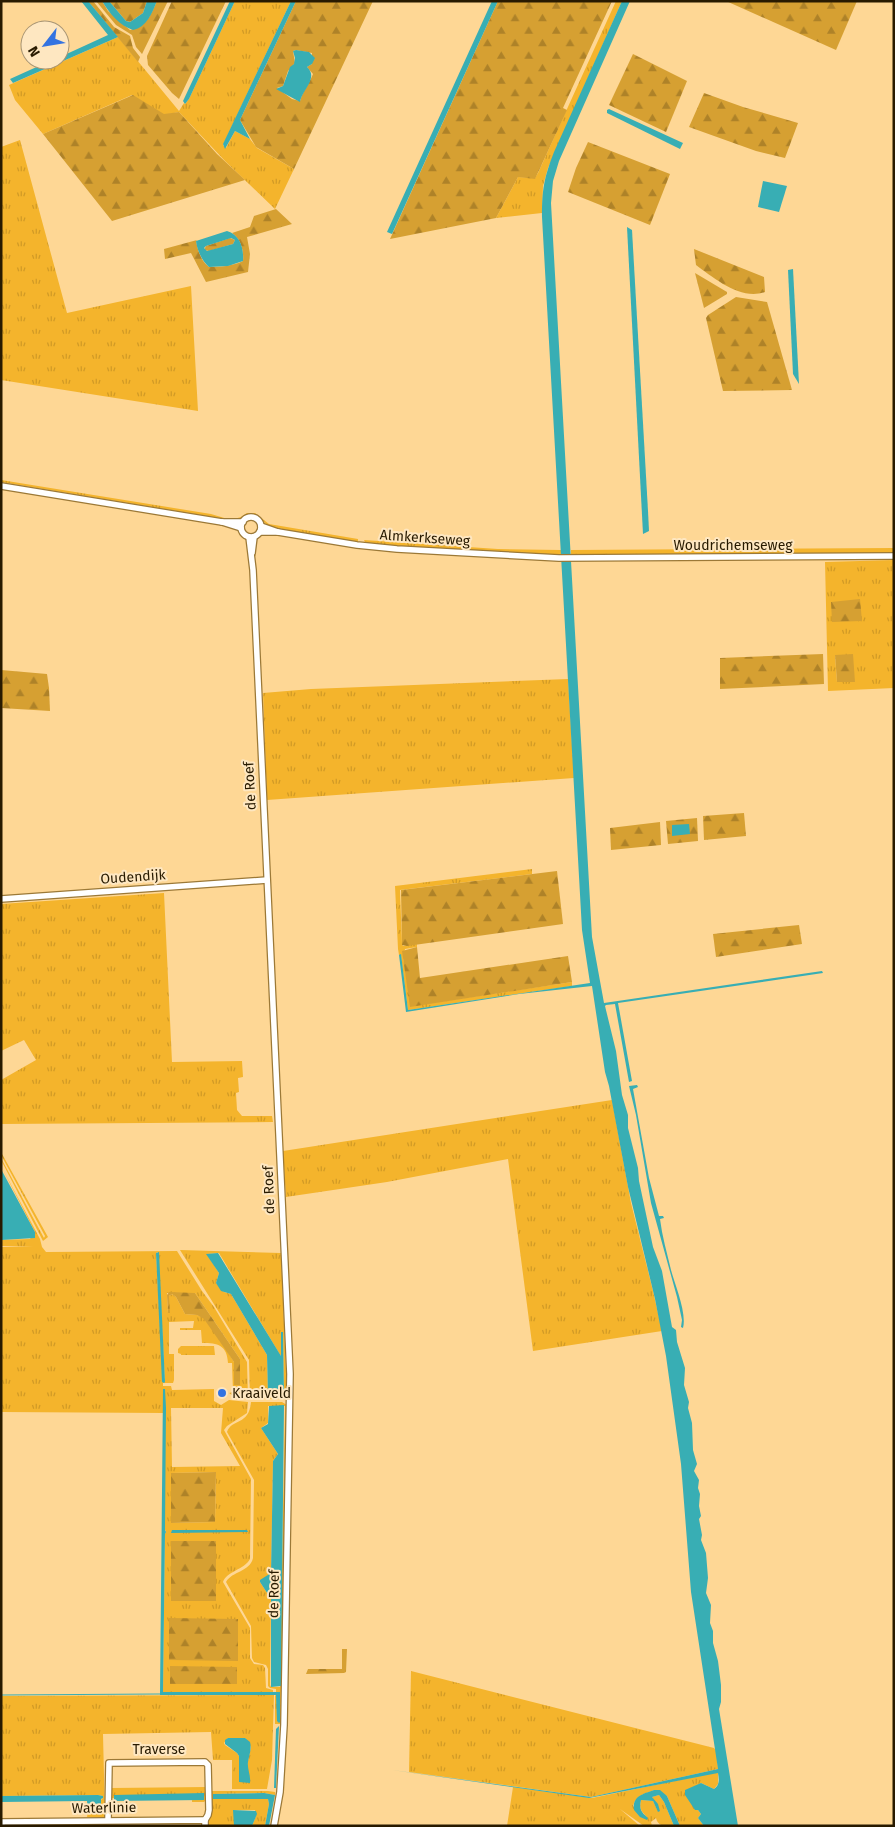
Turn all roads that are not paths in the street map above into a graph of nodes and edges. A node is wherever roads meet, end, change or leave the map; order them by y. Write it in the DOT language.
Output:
graph roads {
  1 [pos="1,486"];
  2 [pos="242,525"];
  3 [pos="261,529"];
  4 [pos="251,537"];
  5 [pos="894,556"];
  6 [pos="572,558"];
  7 [pos="267,880"];
  8 [pos="1,899"];
  9 [pos="108,1820"];
  10 [pos="78,1823"];
  11 [pos="129,1823"];
  12 [pos="205,1823"];
  13 [pos="2,1826"];
  14 [pos="274,1826"];
  1 -- 2 [label="street"];
  2 -- 3 [label="street"];
  2 -- 4 [label="street"];
  3 -- 4 [label="street"];
  3 -- 6 [label="street, Almkerkseweg"];
  4 -- 7 [label="street, de Roef"];
  5 -- 6 [label="street, Woudrichemseweg"];
  7 -- 8 [label="street, Oudendijk"];
  7 -- 14 [label="street, de Roef"];
  9 -- 10 [label="street, Waterlinie"];
  9 -- 11 [label="street, Waterlinie"];
  9 -- 12 [label="street, Traverse"];
  10 -- 13 [label="street, Waterlinie"];
  11 -- 12 [label="street, Waterlinie"];
}
